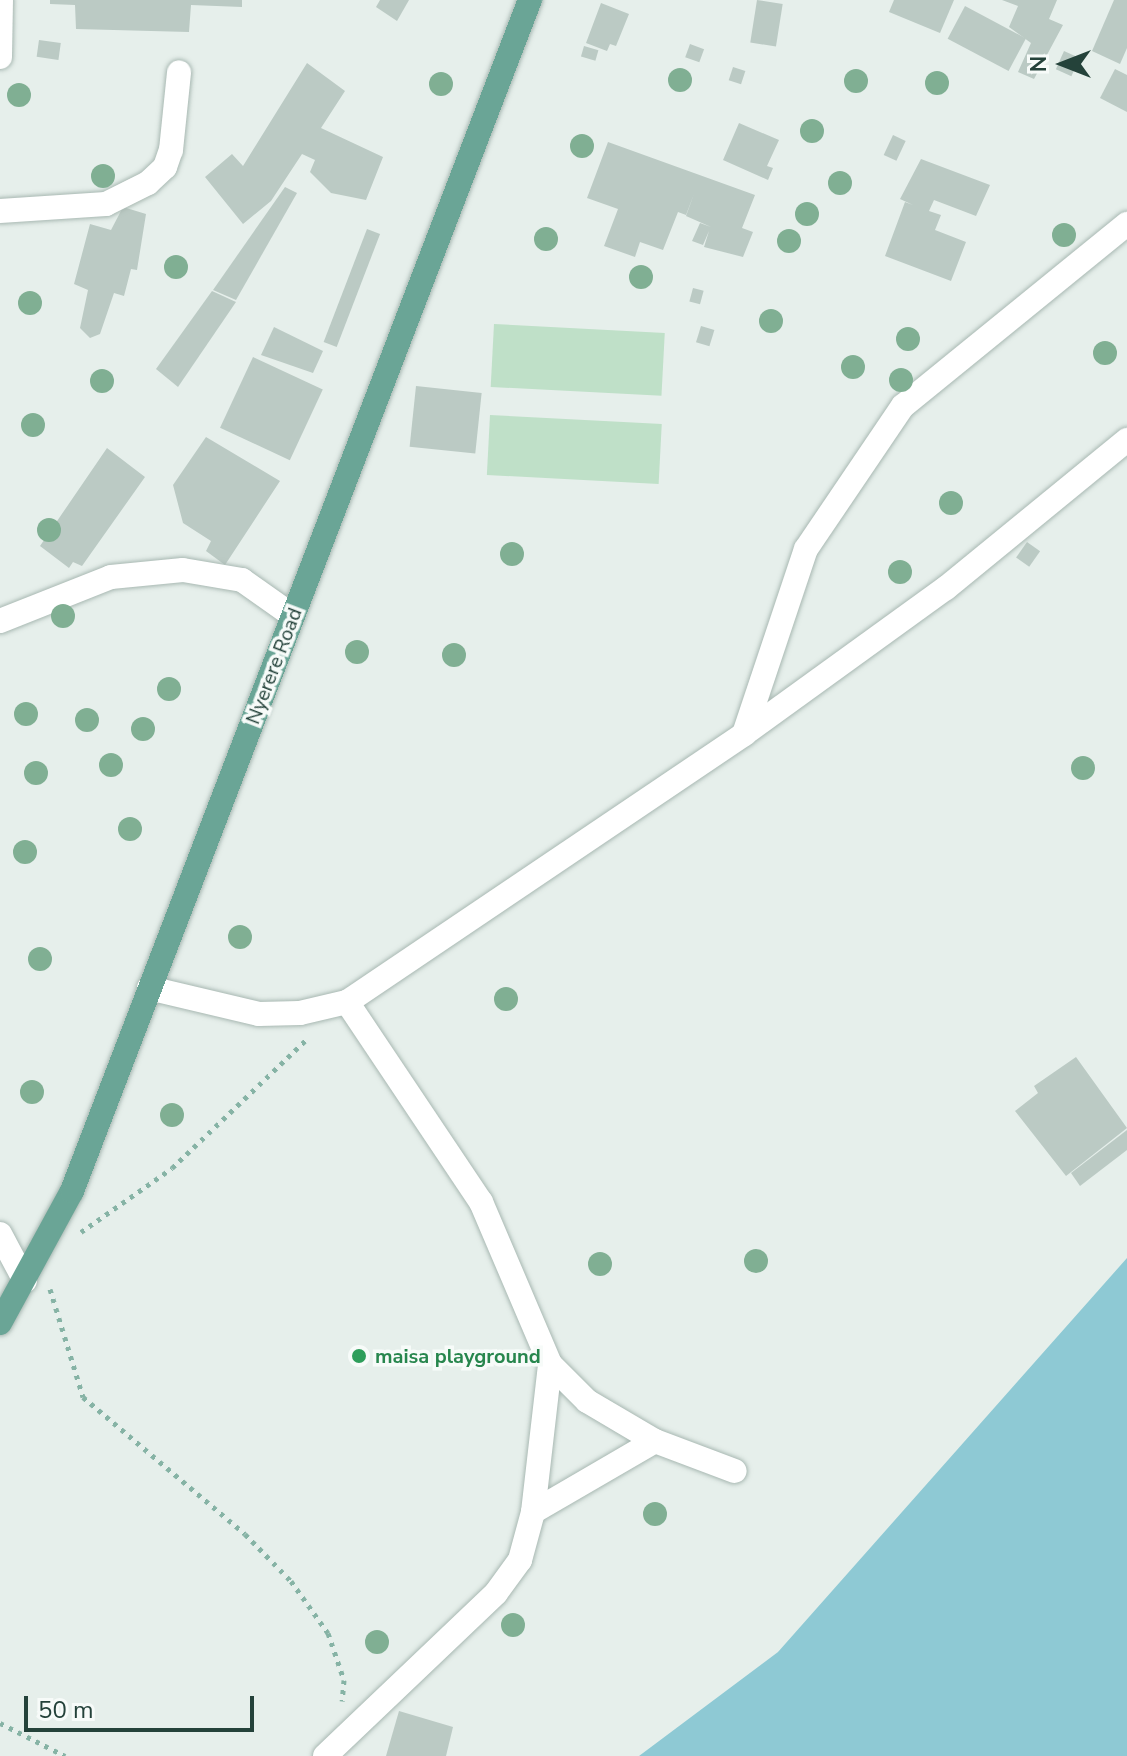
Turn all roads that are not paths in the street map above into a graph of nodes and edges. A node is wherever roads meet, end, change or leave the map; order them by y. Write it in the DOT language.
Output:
graph roads {
  1 [pos="1,0"];
  2 [pos="530,0"];
  3 [pos="0,57"];
  4 [pos="179,72"];
  5 [pos="0,211"];
  6 [pos="1127,224"];
  7 [pos="1127,440"];
  8 [pos="293,616"];
  9 [pos="0,621"];
  10 [pos="744,734"];
  11 [pos="149,988"];
  12 [pos="347,1002"];
  13 [pos="0,1234"];
  14 [pos="25,1281"];
  15 [pos="0,1323"];
  16 [pos="550,1364"];
  17 [pos="655,1441"];
  18 [pos="735,1471"];
  19 [pos="533,1512"];
  20 [pos="331,1748"];
  1 -- 3 [label="street"];
  2 -- 8 [label="main road, Nyerere Road"];
  4 -- 5 [label="street"];
  6 -- 10 [label="street"];
  7 -- 10 [label="street"];
  8 -- 9 [label="street"];
  8 -- 11 [label="main road, Nyerere Road"];
  10 -- 12 [label="street"];
  11 -- 12 [label="street"];
  11 -- 14 [label="main road, Nyerere Road"];
  12 -- 16 [label="street"];
  13 -- 14 [label="street"];
  14 -- 15 [label="main road, Nyerere Road"];
  16 -- 17 [label="street"];
  16 -- 19 [label="street"];
  17 -- 18 [label="street"];
  17 -- 19 [label="street"];
  19 -- 20 [label="street"];
}
